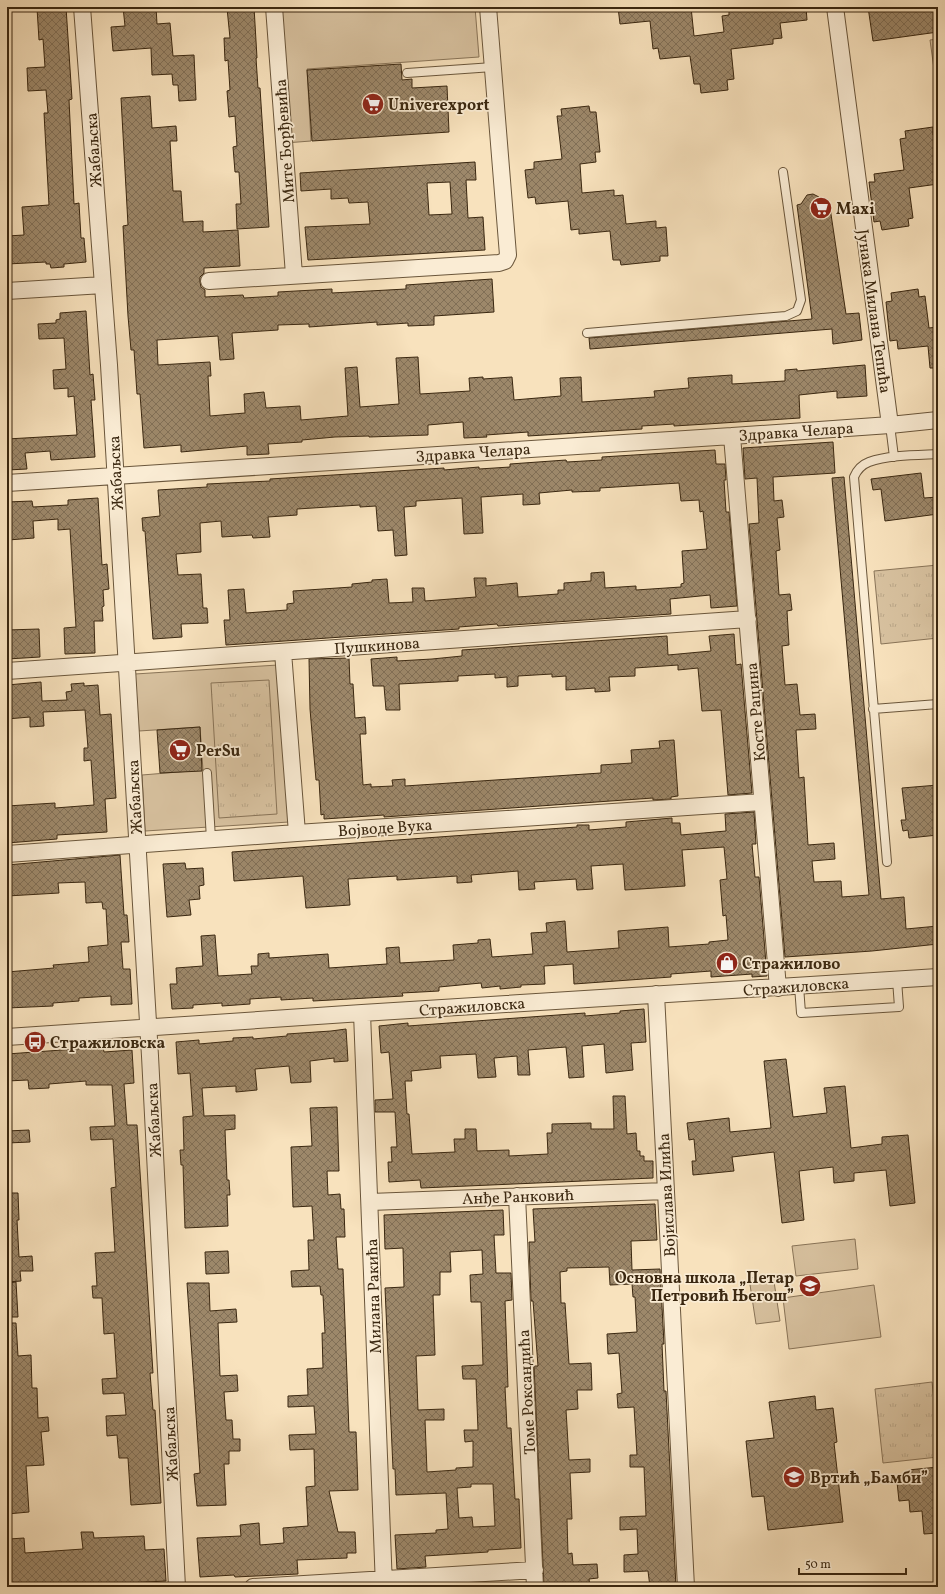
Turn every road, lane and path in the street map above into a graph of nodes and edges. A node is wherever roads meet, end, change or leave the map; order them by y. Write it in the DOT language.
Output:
graph roads {
  1 [pos="82,7"];
  2 [pos="274,7"];
  3 [pos="488,7"];
  4 [pos="835,7"];
  5 [pos="493,67"];
  6 [pos="407,73"];
  7 [pos="783,172"];
  8 [pos="294,275"];
  9 [pos="209,281"];
  10 [pos="103,285"];
  11 [pos="7,291"];
  12 [pos="587,333"];
  13 [pos="938,420"];
  14 [pos="890,425"];
  15 [pos="732,436"];
  16 [pos="938,454"];
  17 [pos="894,457"];
  18 [pos="115,475"];
  19 [pos="7,482"];
  20 [pos="748,619"];
  21 [pos="283,652"];
  22 [pos="126,663"];
  23 [pos="7,671"];
  24 [pos="938,704"];
  25 [pos="873,709"];
  26 [pos="207,773"];
  27 [pos="762,802"];
  28 [pos="297,833"];
  29 [pos="211,839"];
  30 [pos="137,845"];
  31 [pos="7,854"];
  32 [pos="886,862"];
  33 [pos="938,977"];
  34 [pos="897,980"];
  35 [pos="800,986"];
  36 [pos="778,988"];
  37 [pos="656,994"];
  38 [pos="362,1013"];
  39 [pos="148,1027"];
  40 [pos="7,1037"];
  41 [pos="666,1190"];
  42 [pos="517,1196"];
  43 [pos="370,1202"];
  44 [pos="535,1570"];
  45 [pos="384,1583"];
  46 [pos="178,1587"];
  47 [pos="253,1587"];
  48 [pos="535,1587"];
  49 [pos="686,1587"];
  1 -- 10 [label="street, Жабаљска"];
  2 -- 8 [label="street, Мите Ђорђевића"];
  3 -- 5 [label="street"];
  4 -- 14 [label="street, Јунака Милана Тепића"];
  5 -- 6 [label="lane"];
  5 -- 8 [label="street"];
  7 -- 12 [label="lane"];
  8 -- 9 [label="street"];
  10 -- 11 [label="street"];
  10 -- 18 [label="street, Жабаљска"];
  13 -- 14 [label="street, Здравка Челара"];
  14 -- 15 [label="street, Здравка Челара"];
  14 -- 17 [label="lane"];
  15 -- 18 [label="street, Здравка Челара"];
  15 -- 20 [label="street, Косте Рацина"];
  16 -- 17 [label="lane"];
  17 -- 25 [label="lane"];
  18 -- 19 [label="street, Здравка Челара"];
  18 -- 22 [label="street, Жабаљска"];
  20 -- 21 [label="street, Пушкинова"];
  20 -- 27 [label="street, Косте Рацина"];
  21 -- 22 [label="street, Пушкинова"];
  21 -- 28 [label="street"];
  22 -- 23 [label="street, Пушкинова"];
  22 -- 30 [label="street, Жабаљска"];
  24 -- 25 [label="lane"];
  25 -- 32 [label="lane"];
  26 -- 29 [label="lane"];
  27 -- 28 [label="street, Војводе Вука"];
  27 -- 36 [label="street, Косте Рацина"];
  28 -- 29 [label="street, Војводе Вука"];
  29 -- 30 [label="street, Војводе Вука"];
  30 -- 31 [label="street, Војводе Вука"];
  30 -- 39 [label="street, Жабаљска"];
  33 -- 34 [label="street, Стражиловска"];
  34 -- 35 [label="street, Стражиловска"];
  34 -- 35 [label="lane"];
  35 -- 36 [label="street, Стражиловска"];
  36 -- 37 [label="street, Стражиловска"];
  37 -- 38 [label="street, Стражиловска"];
  37 -- 41 [label="street, Војислава Илића"];
  38 -- 39 [label="street, Стражиловска"];
  38 -- 43 [label="street, Милана Ракића"];
  39 -- 40 [label="street, Стражиловска"];
  39 -- 46 [label="street, Жабаљска"];
  41 -- 42 [label="street, Анђе Ранковић"];
  41 -- 49 [label="street, Војислава Илића"];
  42 -- 43 [label="street, Анђе Ранковић"];
  42 -- 44 [label="street, Томе Роксандића"];
  43 -- 45 [label="street, Милана Ракића"];
  44 -- 45 [label="street"];
  44 -- 48 [label="street, Томе Роксандића"];
  45 -- 47 [label="street"];
}
